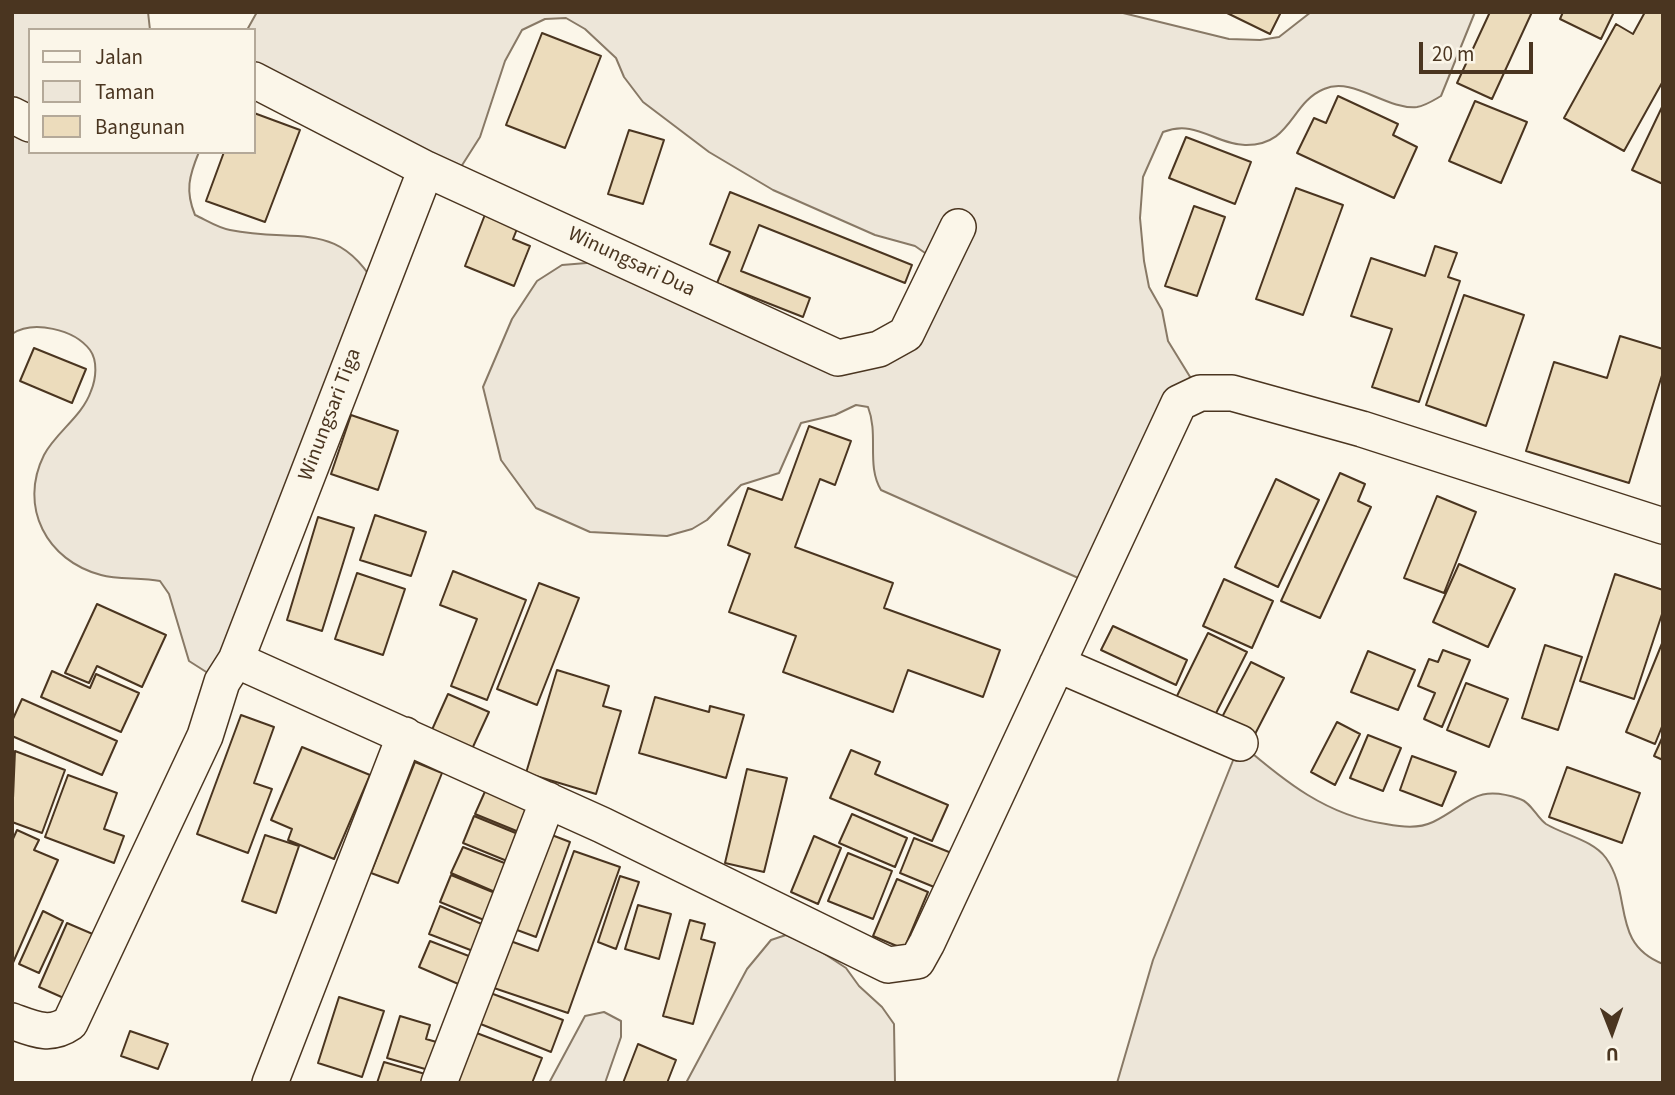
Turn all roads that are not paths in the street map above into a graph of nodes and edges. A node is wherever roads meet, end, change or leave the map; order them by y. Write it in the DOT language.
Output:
graph roads {
  1 [pos="256,81"];
  2 [pos="12,116"];
  3 [pos="28,123"];
  4 [pos="426,169"];
  5 [pos="958,227"];
  6 [pos="1663,526"];
  7 [pos="236,660"];
  8 [pos="1057,664"];
  9 [pos="405,735"];
  10 [pos="1240,743"];
  11 [pos="548,800"];
  12 [pos="12,1021"];
  13 [pos="270,1083"];
  14 [pos="439,1083"];
  1 -- 4 [label="street, Winungsari Dua"];
  2 -- 3 [label="street"];
  4 -- 5 [label="street, Winungsari Dua"];
  4 -- 7 [label="street, Winungsari Tiga"];
  6 -- 8 [label="street"];
  7 -- 9 [label="street"];
  7 -- 12 [label="street, Winungsari Tiga"];
  8 -- 10 [label="street"];
  8 -- 11 [label="street"];
  9 -- 11 [label="street"];
  9 -- 13 [label="street"];
  11 -- 14 [label="street"];
}
